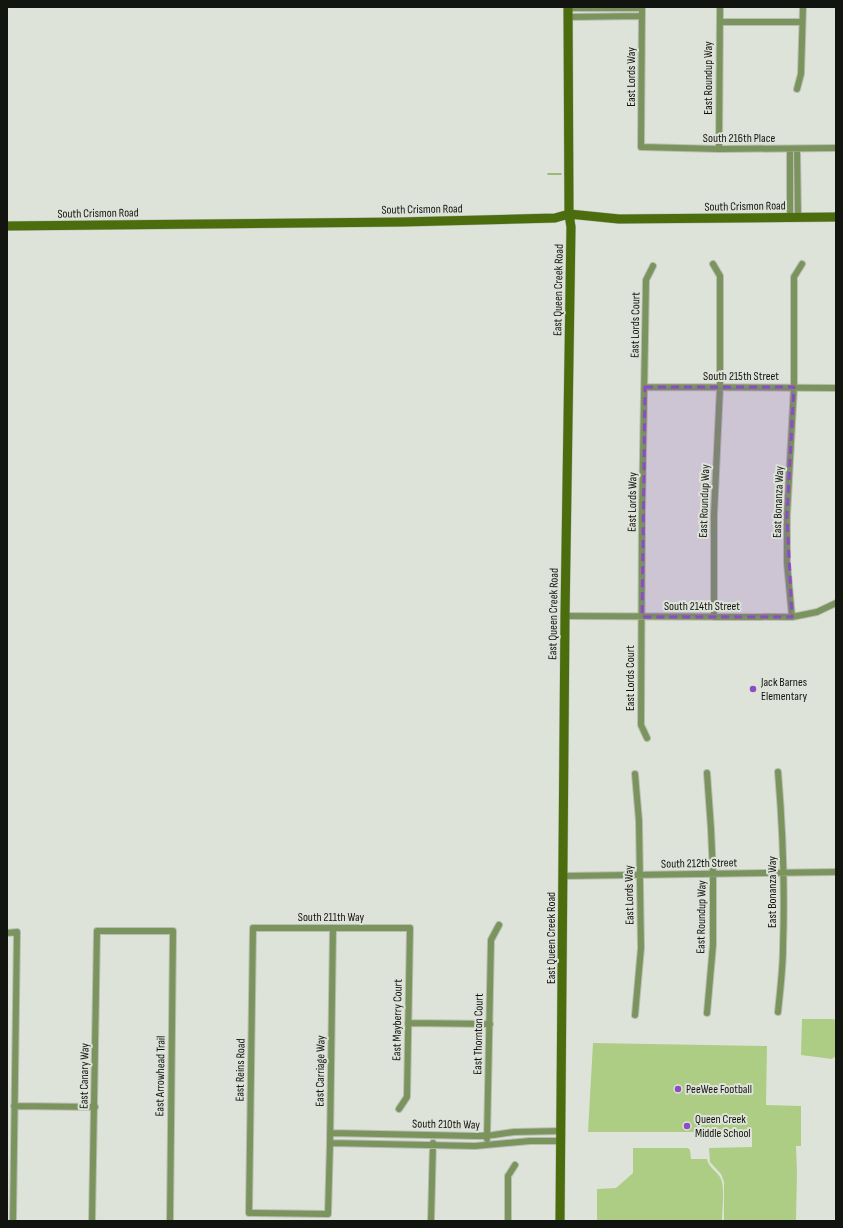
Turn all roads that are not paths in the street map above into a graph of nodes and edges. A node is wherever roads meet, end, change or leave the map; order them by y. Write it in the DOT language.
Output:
graph roads {
  1 [pos="720,7"];
  2 [pos="803,7"];
  3 [pos="642,8"];
  4 [pos="568,11"];
  5 [pos="642,16"];
  6 [pos="720,22"];
  7 [pos="802,22"];
  8 [pos="797,89"];
  9 [pos="641,147"];
  10 [pos="836,148"];
  11 [pos="719,149"];
  12 [pos="793,149"];
  13 [pos="569,214"];
  14 [pos="794,217"];
  15 [pos="836,217"];
  16 [pos="7,226"];
  17 [pos="713,264"];
  18 [pos="802,264"];
  19 [pos="653,266"];
  20 [pos="645,387"];
  21 [pos="720,387"];
  22 [pos="794,387"];
  23 [pos="836,388"];
  24 [pos="836,603"];
  25 [pos="565,616"];
  26 [pos="642,617"];
  27 [pos="714,617"];
  28 [pos="792,617"];
  29 [pos="647,738"];
  30 [pos="778,772"];
  31 [pos="707,773"];
  32 [pos="635,774"];
  33 [pos="784,872"];
  34 [pos="836,872"];
  35 [pos="713,874"];
  36 [pos="640,875"];
  37 [pos="563,876"];
  38 [pos="498,925"];
  39 [pos="253,928"];
  40 [pos="333,928"];
  41 [pos="410,928"];
  42 [pos="173,931"];
  43 [pos="7,932"];
  44 [pos="778,1012"];
  45 [pos="707,1013"];
  46 [pos="635,1015"];
  47 [pos="408,1023"];
  48 [pos="490,1024"];
  49 [pos="14,1106"];
  50 [pos="95,1107"];
  51 [pos="399,1109"];
  52 [pos="330,1134"];
  53 [pos="433,1135"];
  54 [pos="487,1136"];
  55 [pos="561,1136"];
  56 [pos="330,1143"];
  57 [pos="432,1145"];
  58 [pos="487,1145"];
  59 [pos="515,1164"];
  60 [pos="328,1214"];
  61 [pos="13,1221"];
  62 [pos="92,1221"];
  63 [pos="170,1221"];
  64 [pos="431,1221"];
  65 [pos="508,1221"];
  66 [pos="560,1221"];
  1 -- 6 [label="street, East Roundup Way"];
  2 -- 7 [label="street"];
  3 -- 4 [label="street"];
  3 -- 5 [label="street, East Lords Way"];
  4 -- 5 [label="street"];
  4 -- 13 [label="main road, East Queen Creek Road"];
  5 -- 9 [label="street, East Lords Way"];
  6 -- 7 [label="street"];
  6 -- 11 [label="street, East Roundup Way"];
  7 -- 8 [label="street"];
  9 -- 11 [label="street, South 216th Place"];
  10 -- 12 [label="street, South 216th Place"];
  11 -- 12 [label="street, South 216th Place"];
  12 -- 14 [label="street"];
  13 -- 14 [label="main road, South Crismon Road"];
  13 -- 16 [label="main road, South Crismon Road"];
  13 -- 25 [label="main road, East Queen Creek Road"];
  14 -- 15 [label="main road, South Crismon Road"];
  17 -- 21 [label="street, East Roundup Way"];
  18 -- 22 [label="street, East Bonanza Way"];
  19 -- 20 [label="street, East Lords Court"];
  20 -- 21 [label="street, South 215th Street"];
  20 -- 26 [label="street, East Lords Way"];
  21 -- 22 [label="street, South 215th Street"];
  21 -- 27 [label="street, East Roundup Way"];
  22 -- 23 [label="street, South 215th Street"];
  22 -- 28 [label="street, East Bonanza Way"];
  24 -- 28 [label="street, South 214th Street"];
  25 -- 26 [label="street, South 214th Street"];
  25 -- 37 [label="main road, East Queen Creek Road"];
  26 -- 27 [label="street, South 214th Street"];
  26 -- 29 [label="street, East Lords Court"];
  27 -- 28 [label="street, South 214th Street"];
  30 -- 33 [label="street, East Bonanza Way"];
  31 -- 35 [label="street, East Roundup Way"];
  32 -- 36 [label="street, East Lords Way"];
  33 -- 34 [label="street, South 212th Street"];
  33 -- 35 [label="street, South 212th Street"];
  33 -- 44 [label="street, East Bonanza Way"];
  35 -- 36 [label="street, South 212th Street"];
  35 -- 45 [label="street, East Roundup Way"];
  36 -- 37 [label="street, South 212th Street"];
  36 -- 46 [label="street, East Lords Way"];
  37 -- 55 [label="main road, East Queen Creek Road"];
  38 -- 48 [label="street, East Thornton Court"];
  39 -- 40 [label="street, South 211th Way"];
  39 -- 60 [label="street, East Reins Road"];
  40 -- 41 [label="street, South 211th Way"];
  40 -- 52 [label="street, East Carriage Way"];
  41 -- 47 [label="street, East Mayberry Court"];
  42 -- 50 [label="street, East Canary Way"];
  42 -- 63 [label="street, East Arrowhead Trail"];
  43 -- 49 [label="street"];
  47 -- 48 [label="street"];
  47 -- 51 [label="street, East Mayberry Court"];
  48 -- 54 [label="street, East Thornton Court"];
  49 -- 50 [label="street"];
  49 -- 61 [label="street"];
  50 -- 62 [label="street, East Canary Way"];
  52 -- 53 [label="street, South 210th Way"];
  52 -- 56 [label="street, East Carriage Way"];
  53 -- 54 [label="street, South 210th Way"];
  53 -- 57 [label="street"];
  54 -- 55 [label="street, South 210th Way"];
  54 -- 58 [label="street, East Thornton Court"];
  55 -- 58 [label="street, South 210th Way"];
  55 -- 66 [label="main road, East Queen Creek Road"];
  56 -- 57 [label="street, South 210th Way"];
  56 -- 60 [label="street, East Carriage Way"];
  57 -- 58 [label="street, South 210th Way"];
  57 -- 64 [label="street"];
  59 -- 65 [label="street"];
}
